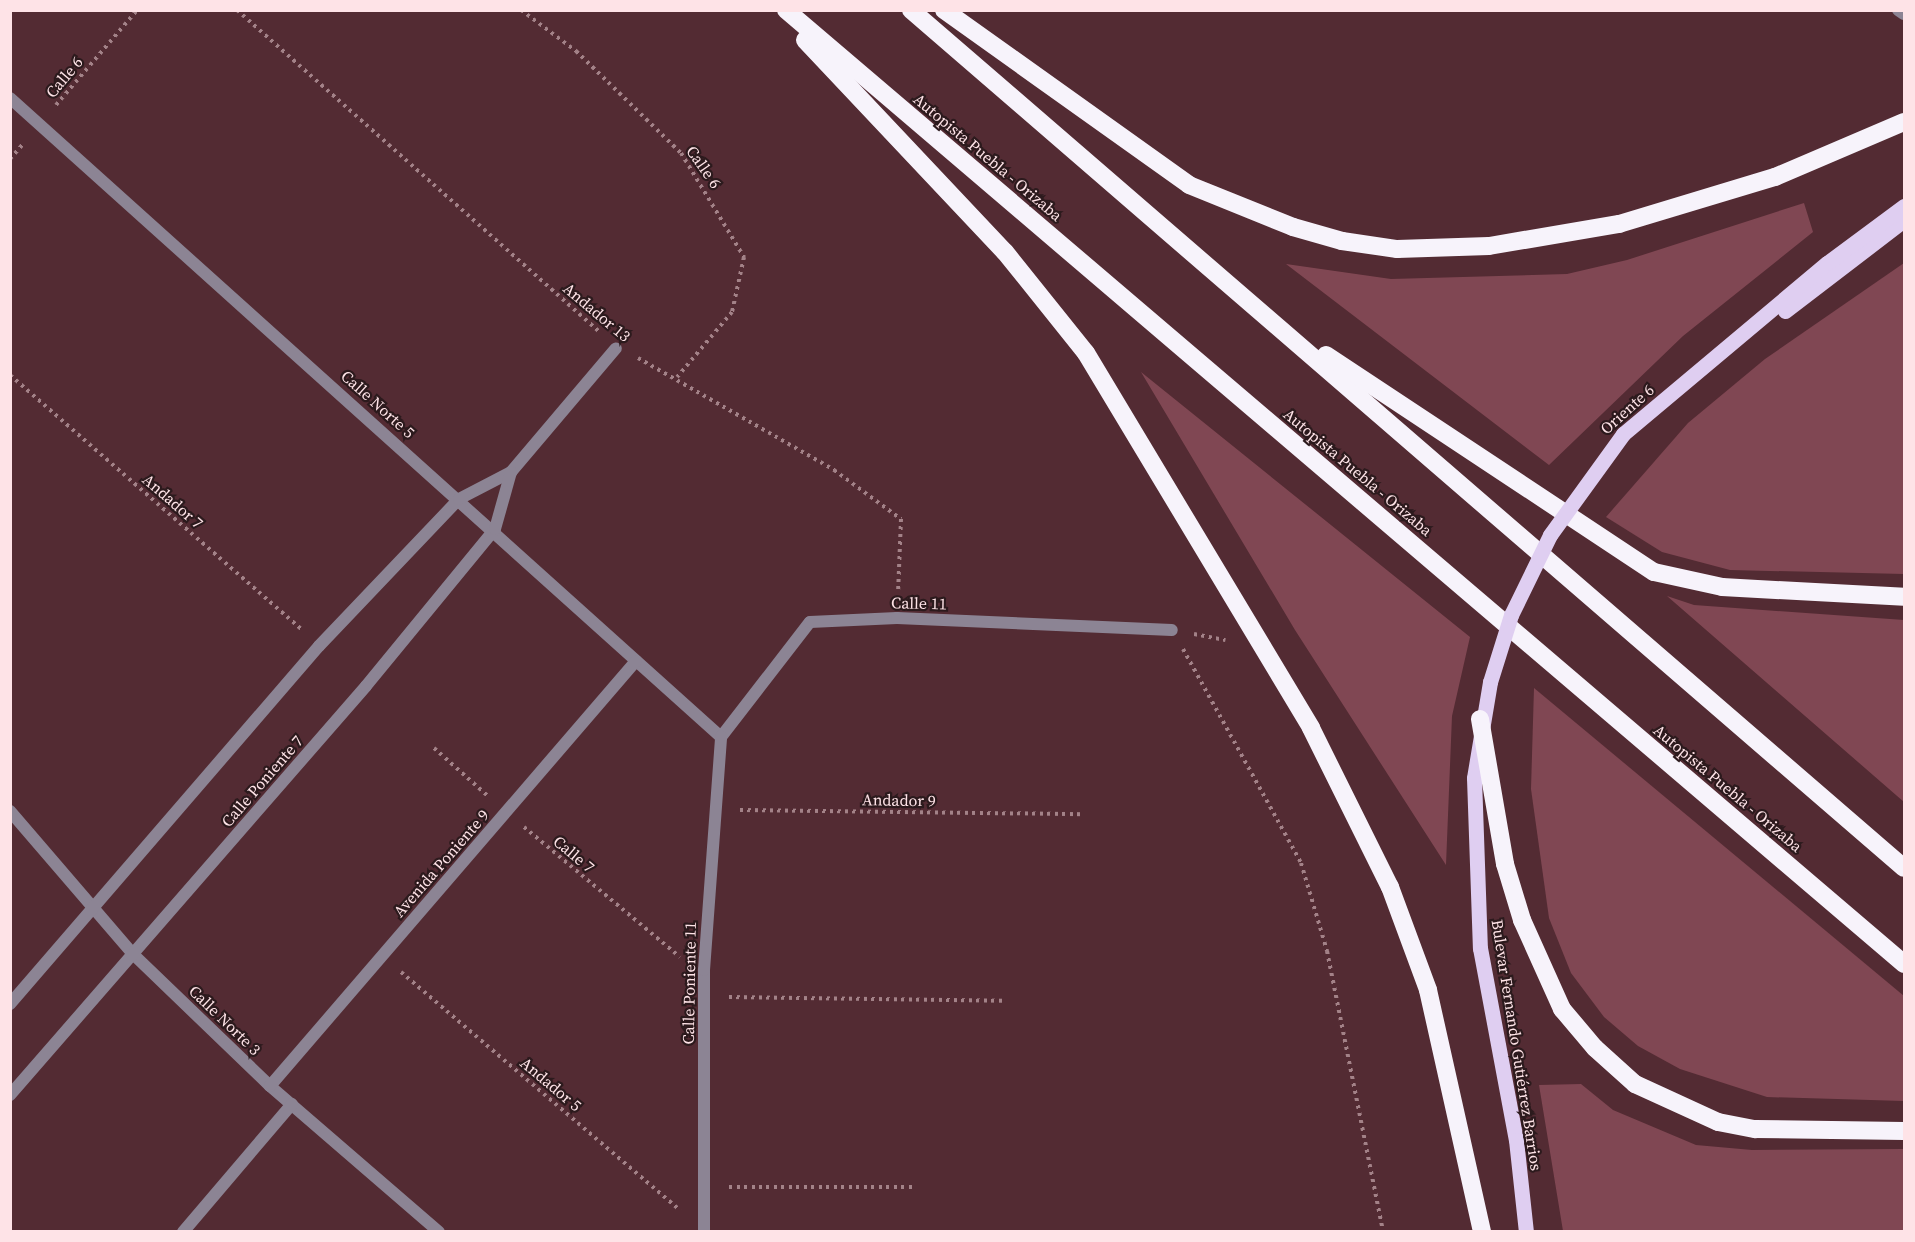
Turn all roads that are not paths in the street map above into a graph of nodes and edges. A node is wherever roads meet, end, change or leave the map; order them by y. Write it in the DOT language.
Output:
graph roads {
  1 [pos="777,10"];
  2 [pos="786,10"];
  3 [pos="911,10"];
  4 [pos="945,10"];
  5 [pos="1898,10"];
  6 [pos="1905,14"];
  7 [pos="10,98"];
  8 [pos="1905,123"];
  9 [pos="1905,206"];
  10 [pos="1905,220"];
  11 [pos="1257,307"];
  12 [pos="616,348"];
  13 [pos="1623,434"];
  14 [pos="511,472"];
  15 [pos="459,499"];
  16 [pos="495,529"];
  17 [pos="1905,597"];
  18 [pos="1172,630"];
  19 [pos="636,661"];
  20 [pos="1480,719"];
  21 [pos="721,737"];
  22 [pos="10,811"];
  23 [pos="1905,868"];
  24 [pos="90,910"];
  25 [pos="134,955"];
  26 [pos="1905,964"];
  27 [pos="10,1004"];
  28 [pos="270,1086"];
  29 [pos="10,1095"];
  30 [pos="292,1104"];
  31 [pos="1905,1131"];
  32 [pos="704,1231"];
  33 [pos="183,1232"];
  34 [pos="439,1232"];
  35 [pos="1482,1232"];
  36 [pos="1526,1232"];
  1 -- 35 [label="highway"];
  2 -- 26 [label="highway, Autopista Puebla - Orizaba"];
  3 -- 11 [label="highway"];
  4 -- 8 [label="highway"];
  5 -- 6 [label="street"];
  7 -- 15 [label="street, Calle Norte 5"];
  9 -- 13 [label="main road, Oriente 6"];
  10 -- 13 [label="main road"];
  11 -- 17 [label="highway"];
  11 -- 23 [label="highway"];
  12 -- 14 [label="street, Calle Poniente 7"];
  13 -- 20 [label="main road, Oriente 6, bridge"];
  14 -- 15 [label="street, Calle Poniente 7"];
  14 -- 16 [label="street, Calle Poniente 7"];
  15 -- 16 [label="street, Calle Norte 5"];
  15 -- 24 [label="street, Calle Poniente 7"];
  16 -- 19 [label="street, Calle Norte 5"];
  16 -- 25 [label="street, Calle Poniente 7"];
  18 -- 21 [label="street, Calle 11"];
  19 -- 21 [label="street, Calle Norte 5"];
  19 -- 28 [label="street, Avenida Poniente 9"];
  20 -- 31 [label="highway"];
  20 -- 36 [label="main road, Bulevar Fernando Gutiérrez Barrios"];
  21 -- 32 [label="street, Calle Poniente 11"];
  22 -- 24 [label="street, Calle Norte 3"];
  24 -- 25 [label="street, Calle Norte 3"];
  24 -- 27 [label="street, Calle Poniente 7"];
  25 -- 28 [label="street, Calle Norte 3"];
  25 -- 29 [label="street, Calle Poniente 7"];
  28 -- 30 [label="street, Calle Norte 3"];
  30 -- 33 [label="street"];
  30 -- 34 [label="street, Calle Norte 3"];
}
